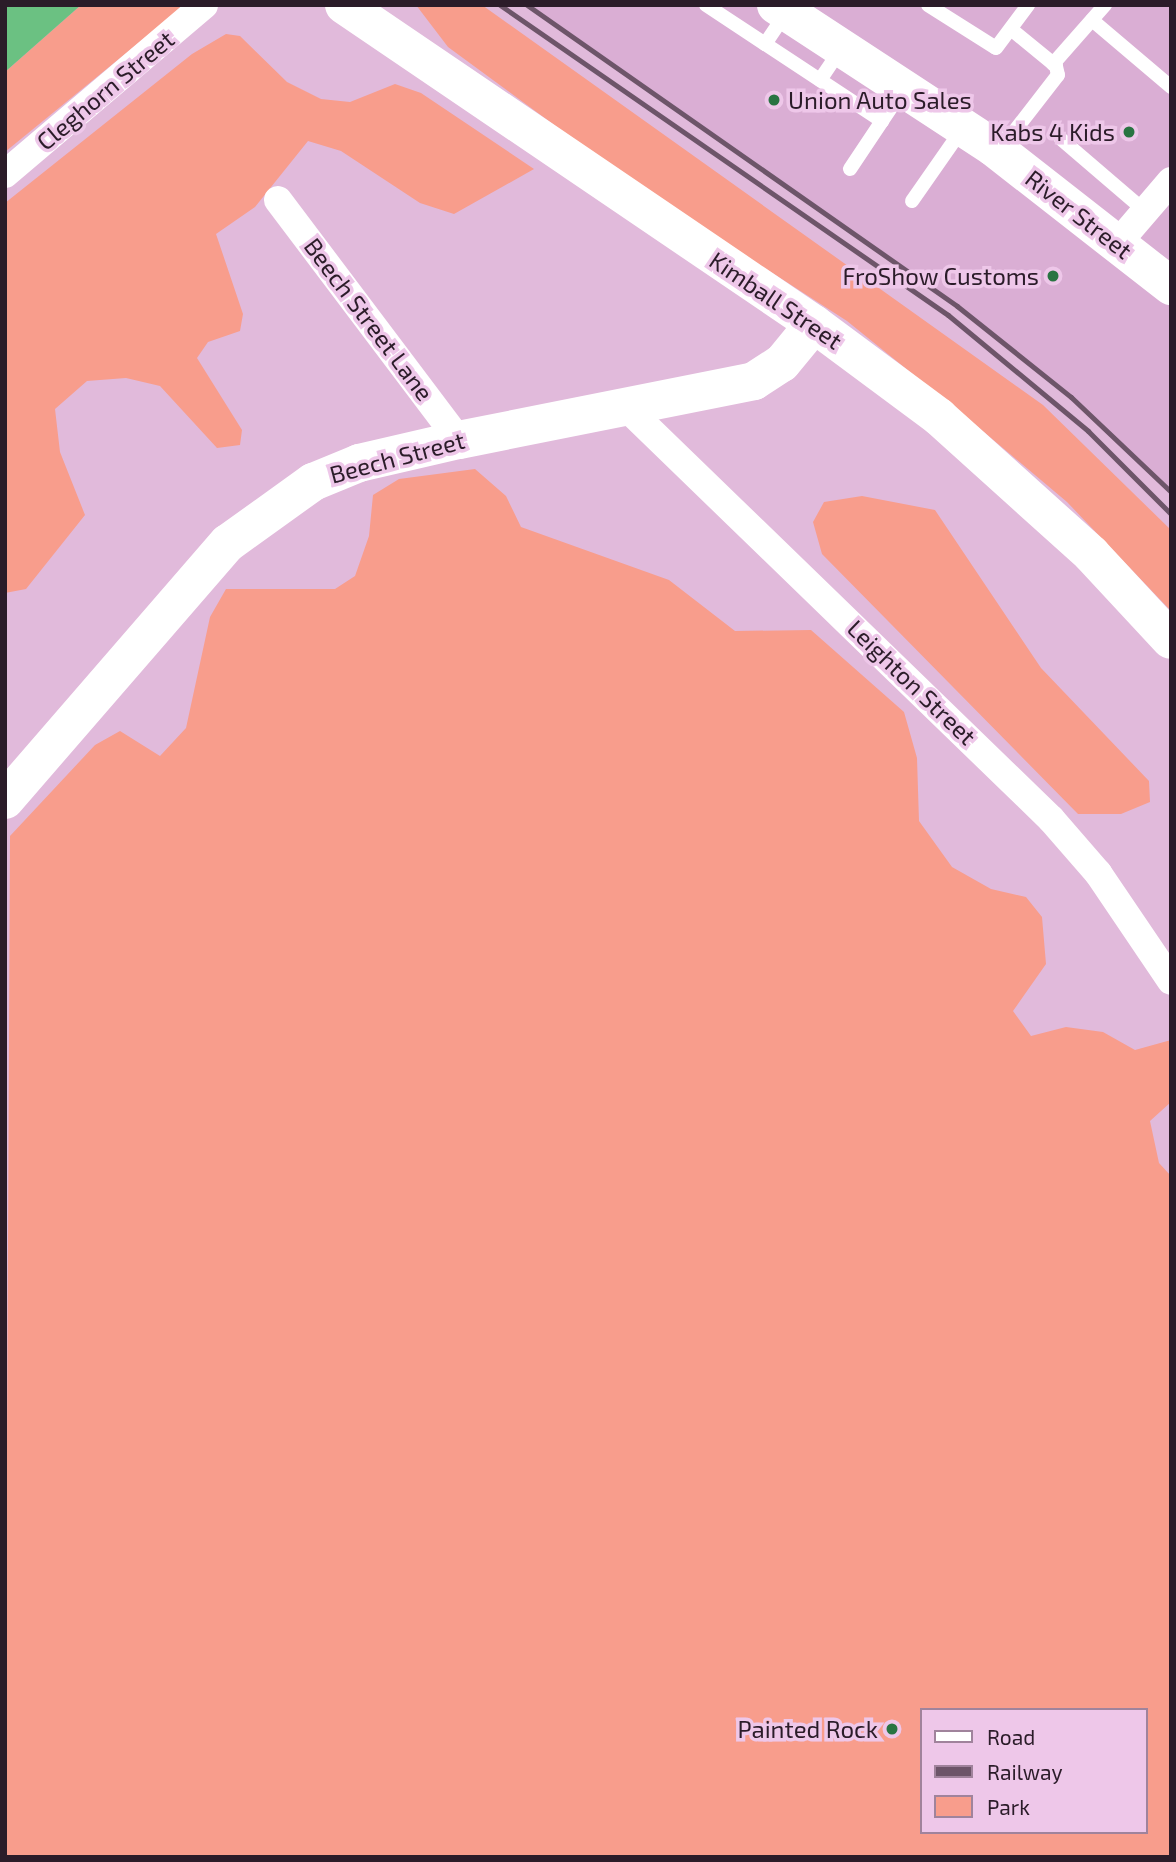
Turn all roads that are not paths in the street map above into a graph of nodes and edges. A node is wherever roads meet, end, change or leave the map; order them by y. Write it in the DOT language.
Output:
graph roads {
  1 [pos="204,5"];
  2 [pos="344,5"];
  3 [pos="706,5"];
  4 [pos="928,5"];
  5 [pos="1028,5"];
  6 [pos="1105,5"];
  7 [pos="781,9"];
  8 [pos="1092,20"];
  9 [pos="1012,30"];
  10 [pos="765,44"];
  11 [pos="841,48"];
  12 [pos="1053,64"];
  13 [pos="820,80"];
  14 [pos="1171,87"];
  15 [pos="904,88"];
  16 [pos="882,121"];
  17 [pos="963,127"];
  18 [pos="1061,139"];
  19 [pos="999,151"];
  20 [pos="850,169"];
  21 [pos="5,174"];
  22 [pos="1171,181"];
  23 [pos="278,200"];
  24 [pos="912,201"];
  25 [pos="1145,211"];
  26 [pos="1117,244"];
  27 [pos="1167,277"];
  28 [pos="814,324"];
  29 [pos="627,408"];
  30 [pos="459,440"];
  31 [pos="1171,640"];
  32 [pos="5,800"];
  33 [pos="1171,981"];
  1 -- 21 [label="street, Cleghorn Street"];
  2 -- 28 [label="main road, Kimball Street"];
  3 -- 10 [label="lane"];
  4 -- 9 [label="lane"];
  5 -- 9 [label="lane"];
  6 -- 8 [label="lane"];
  7 -- 10 [label="lane"];
  7 -- 11 [label="main road, River Street"];
  8 -- 12 [label="lane"];
  8 -- 14 [label="lane"];
  9 -- 12 [label="lane"];
  10 -- 13 [label="lane"];
  11 -- 13 [label="lane"];
  11 -- 15 [label="main road, River Street"];
  12 -- 19 [label="lane"];
  13 -- 16 [label="lane"];
  15 -- 16 [label="lane"];
  15 -- 17 [label="main road, River Street"];
  16 -- 20 [label="lane"];
  17 -- 19 [label="main road, River Street"];
  17 -- 24 [label="lane"];
  18 -- 25 [label="lane"];
  19 -- 26 [label="main road, River Street"];
  22 -- 25 [label="street"];
  23 -- 30 [label="street, Beech Street Lane"];
  25 -- 26 [label="street"];
  26 -- 27 [label="main road, River Street"];
  28 -- 29 [label="main road, Beech Street"];
  28 -- 31 [label="main road, Kimball Street"];
  29 -- 30 [label="main road, Beech Street"];
  29 -- 33 [label="street, Leighton Street"];
  30 -- 32 [label="main road, Beech Street"];
}
